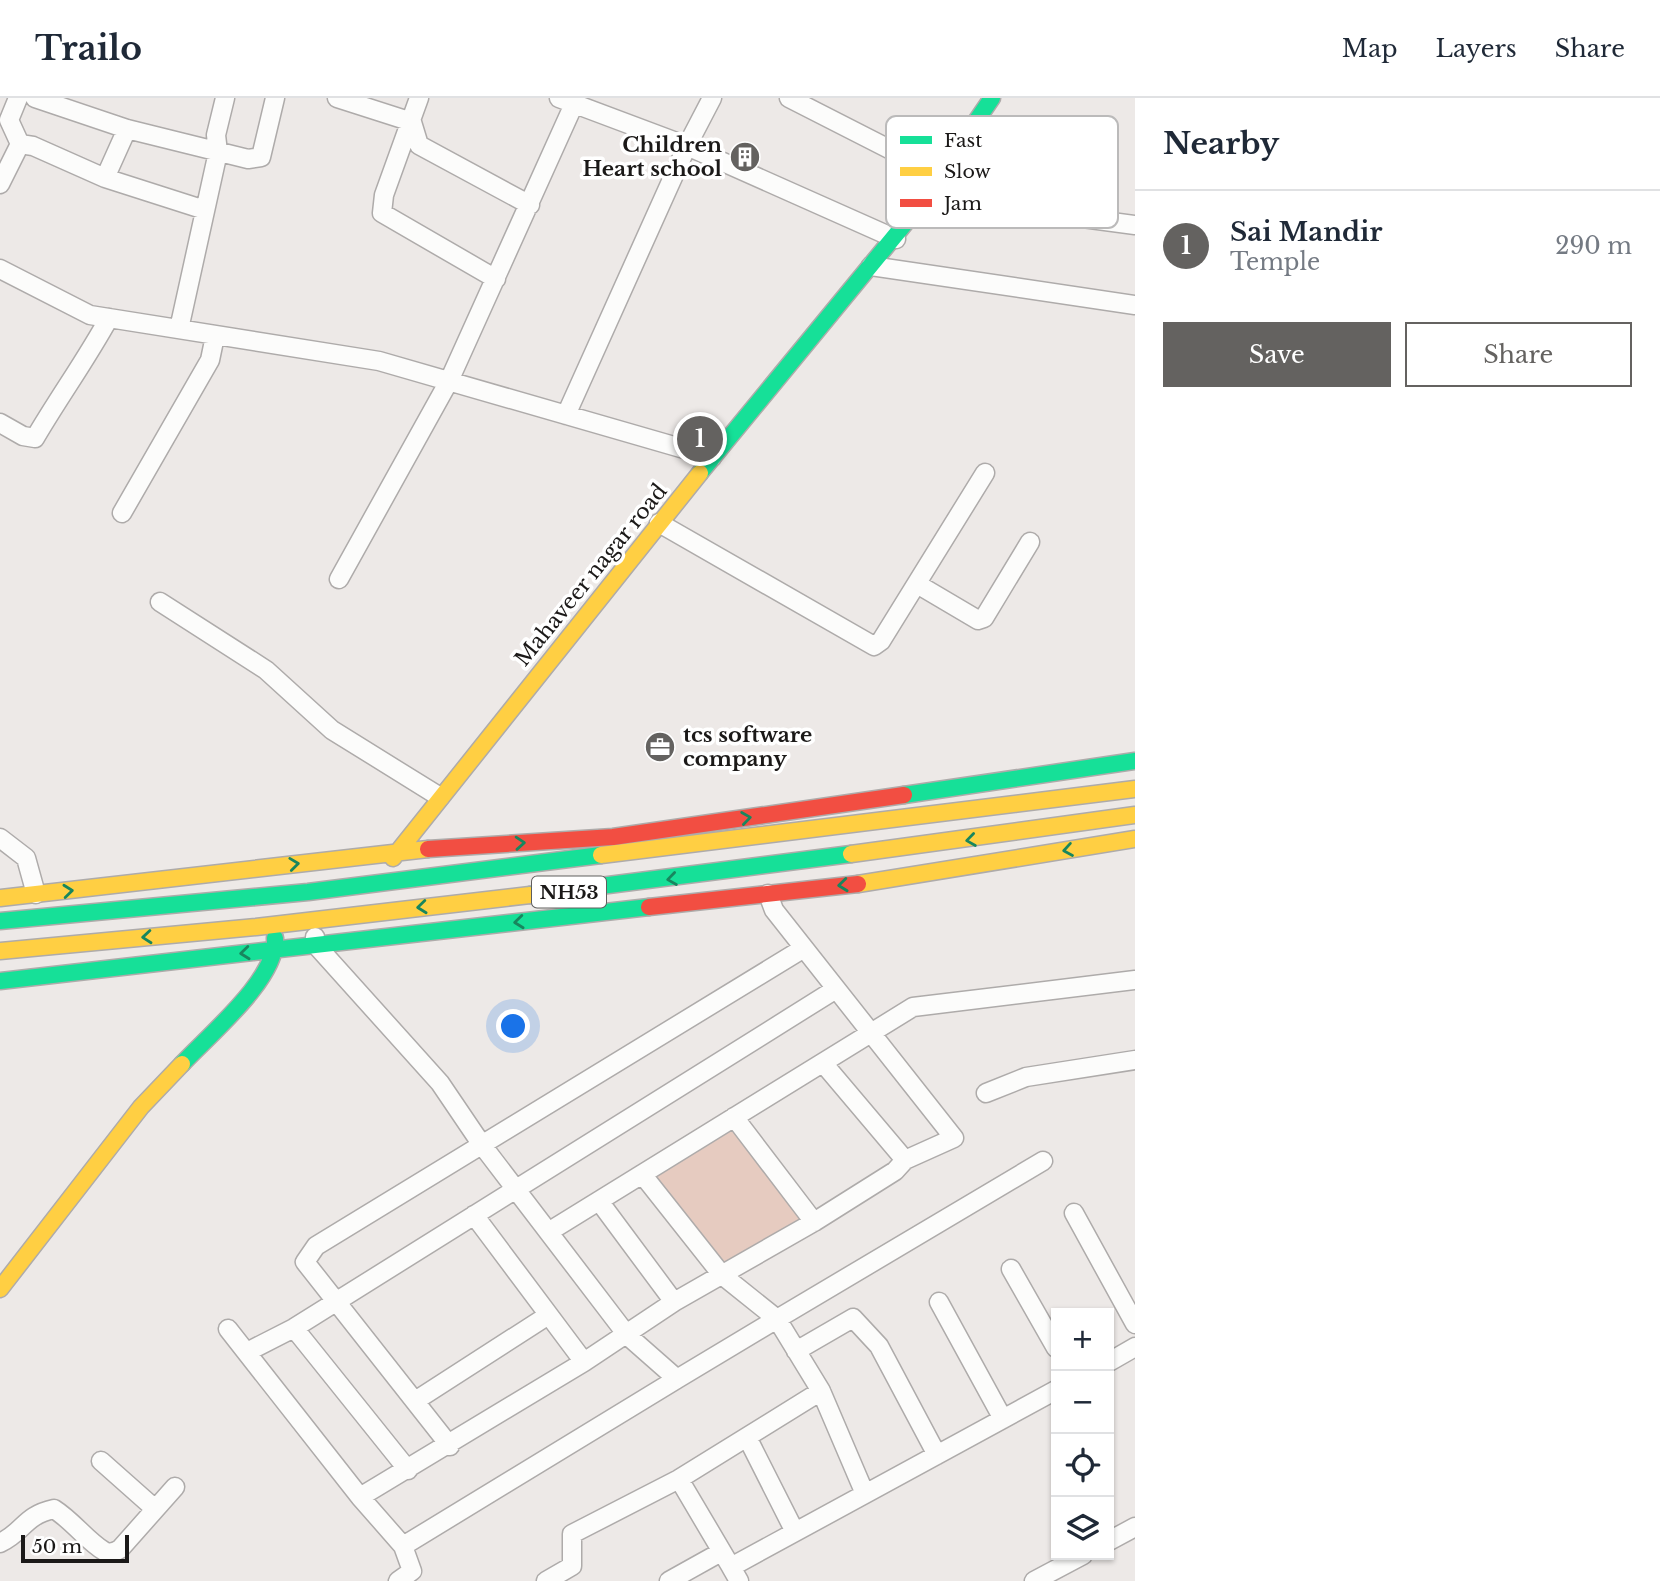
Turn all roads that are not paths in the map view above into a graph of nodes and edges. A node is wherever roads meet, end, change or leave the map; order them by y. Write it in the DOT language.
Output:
graph roads {
  1 [pos="18,98"];
  2 [pos="35,98"];
  3 [pos="225,98"];
  4 [pos="275,98"];
  5 [pos="337,98"];
  6 [pos="419,98"];
  7 [pos="712,98"];
  8 [pos="789,98"];
  9 [pos="992,98"];
  10 [pos="567,101"];
  11 [pos="980,116"];
  12 [pos="4,120"];
  13 [pos="412,122"];
  14 [pos="127,129"];
  15 [pos="20,144"];
  16 [pos="687,146"];
  17 [pos="886,147"];
  18 [pos="218,152"];
  19 [pos="105,178"];
  20 [pos="0,184"];
  21 [pos="530,205"];
  22 [pos="205,210"];
  23 [pos="904,228"];
  24 [pos="896,239"];
  25 [pos="872,266"];
  26 [pos="0,269"];
  27 [pos="496,279"];
  28 [pos="1135,305"];
  29 [pos="109,318"];
  30 [pos="179,329"];
  31 [pos="215,336"];
  32 [pos="449,381"];
  33 [pos="566,415"];
  34 [pos="0,423"];
  35 [pos="712,457"];
  36 [pos="985,473"];
  37 [pos="122,513"];
  38 [pos="659,523"];
  39 [pos="1030,542"];
  40 [pos="340,579"];
  41 [pos="917,584"];
  42 [pos="160,602"];
  43 [pos="1135,761"];
  44 [pos="1135,789"];
  45 [pos="440,797"];
  46 [pos="1135,815"];
  47 [pos="0,838"];
  48 [pos="1135,839"];
  49 [pos="396,851"];
  50 [pos="380,882"];
  51 [pos="308,892"];
  52 [pos="36,894"];
  53 [pos="768,894"];
  54 [pos="0,898"];
  55 [pos="314,918"];
  56 [pos="0,921"];
  57 [pos="274,924"];
  58 [pos="315,944"];
  59 [pos="804,948"];
  60 [pos="276,950"];
  61 [pos="0,951"];
  62 [pos="1135,980"];
  63 [pos="0,981"];
  64 [pos="836,989"];
  65 [pos="869,1034"];
  66 [pos="1135,1060"];
  67 [pos="823,1063"];
  68 [pos="986,1093"];
  69 [pos="734,1117"];
  70 [pos="482,1145"];
  71 [pos="905,1160"];
  72 [pos="1043,1161"];
  73 [pos="642,1174"];
  74 [pos="516,1189"];
  75 [pos="599,1201"];
  76 [pos="1073,1213"];
  77 [pos="474,1216"];
  78 [pos="814,1223"];
  79 [pos="550,1231"];
  80 [pos="1011,1269"];
  81 [pos="722,1275"];
  82 [pos="0,1289"];
  83 [pos="337,1301"];
  84 [pos="674,1302"];
  85 [pos="939,1302"];
  86 [pos="547,1316"];
  87 [pos="777,1319"];
  88 [pos="1135,1324"];
  89 [pos="294,1328"];
  90 [pos="228,1329"];
  91 [pos="627,1335"];
  92 [pos="1051,1340"];
  93 [pos="1135,1347"];
  94 [pos="796,1351"];
  95 [pos="247,1352"];
  96 [pos="1114,1359"];
  97 [pos="584,1362"];
  98 [pos="677,1379"];
  99 [pos="821,1391"];
  100 [pos="1051,1393"];
  101 [pos="415,1401"];
  102 [pos="1003,1419"];
  103 [pos="747,1437"];
  104 [pos="450,1446"];
  105 [pos="937,1455"];
  106 [pos="101,1461"];
  107 [pos="408,1470"];
  108 [pos="679,1479"];
  109 [pos="175,1487"];
  110 [pos="865,1494"];
  111 [pos="360,1497"];
  112 [pos="154,1508"];
  113 [pos="1135,1527"];
  114 [pos="795,1532"];
  115 [pos="1114,1538"];
  116 [pos="0,1543"];
  117 [pos="403,1546"];
  118 [pos="1074,1560"];
  119 [pos="730,1566"];
  120 [pos="398,1581"];
  121 [pos="546,1581"];
  122 [pos="670,1581"];
  123 [pos="1034,1581"];
  1 -- 12 [label="street"];
  2 -- 14 [label="street"];
  3 -- 18 [label="street"];
  4 -- 18 [label="street"];
  5 -- 13 [label="street"];
  6 -- 13 [label="street"];
  7 -- 16 [label="street"];
  8 -- 17 [label="street"];
  9 -- 11 [label="main road, Mahaveer nagar road"];
  10 -- 16 [label="street"];
  10 -- 21 [label="street"];
  12 -- 15 [label="street"];
  13 -- 21 [label="street"];
  13 -- 27 [label="street"];
  14 -- 18 [label="street"];
  14 -- 19 [label="street"];
  15 -- 19 [label="street"];
  15 -- 20 [label="street"];
  16 -- 24 [label="street"];
  16 -- 33 [label="street"];
  18 -- 22 [label="street"];
  19 -- 22 [label="street"];
  21 -- 27 [label="street"];
  22 -- 30 [label="street"];
  23 -- 24 [label="main road, Mahaveer nagar road"];
  24 -- 25 [label="main road, Mahaveer nagar road"];
  25 -- 28 [label="street"];
  25 -- 35 [label="main road, Mahaveer nagar road"];
  26 -- 29 [label="street"];
  27 -- 32 [label="street"];
  29 -- 30 [label="street"];
  29 -- 34 [label="street"];
  30 -- 31 [label="street"];
  31 -- 32 [label="street"];
  31 -- 37 [label="street"];
  32 -- 33 [label="street"];
  32 -- 40 [label="street"];
  33 -- 35 [label="street"];
  35 -- 38 [label="main road, Mahaveer nagar road"];
  36 -- 41 [label="street"];
  38 -- 41 [label="street"];
  38 -- 45 [label="main road, Mahaveer nagar road"];
  39 -- 41 [label="street"];
  42 -- 45 [label="street"];
  49 -- 43 [label="main road, one-way"];
  44 -- 50 [label="main road, NH53"];
  45 -- 49 [label="main road, Mahaveer nagar road"];
  46 -- 55 [label="main road, NH53, one-way"];
  47 -- 52 [label="street"];
  48 -- 53 [label="main road, one-way"];
  49 -- 50 [label="main road, Mahaveer nagar road"];
  52 -- 49 [label="main road, one-way"];
  50 -- 51 [label="main road, NH53"];
  51 -- 55 [label="street"];
  51 -- 56 [label="main road, NH53"];
  52 -- 54 [label="main road"];
  53 -- 58 [label="main road, one-way"];
  53 -- 59 [label="street"];
  55 -- 57 [label="main road, NH53"];
  55 -- 58 [label="street"];
  57 -- 60 [label="main road"];
  57 -- 61 [label="main road, NH53, one-way"];
  58 -- 60 [label="main road"];
  58 -- 70 [label="street"];
  59 -- 64 [label="street"];
  59 -- 70 [label="street"];
  60 -- 63 [label="main road, one-way"];
  60 -- 82 [label="main road"];
  62 -- 65 [label="street"];
  64 -- 65 [label="street"];
  64 -- 74 [label="street"];
  65 -- 67 [label="street"];
  65 -- 71 [label="street"];
  66 -- 68 [label="street"];
  67 -- 69 [label="street"];
  67 -- 71 [label="street"];
  69 -- 73 [label="street"];
  69 -- 78 [label="street"];
  70 -- 74 [label="street"];
  70 -- 83 [label="street"];
  71 -- 78 [label="street"];
  72 -- 87 [label="street"];
  73 -- 75 [label="street"];
  73 -- 81 [label="street"];
  74 -- 77 [label="street"];
  74 -- 79 [label="street"];
  75 -- 79 [label="street"];
  75 -- 84 [label="street"];
  76 -- 88 [label="street"];
  77 -- 83 [label="street"];
  77 -- 86 [label="street"];
  78 -- 81 [label="street"];
  79 -- 91 [label="street"];
  80 -- 92 [label="street"];
  81 -- 84 [label="street"];
  81 -- 87 [label="street"];
  83 -- 89 [label="street"];
  83 -- 101 [label="street"];
  84 -- 91 [label="street"];
  85 -- 102 [label="street"];
  86 -- 97 [label="street"];
  86 -- 101 [label="street"];
  87 -- 94 [label="street"];
  87 -- 98 [label="street"];
  89 -- 95 [label="street"];
  89 -- 107 [label="street"];
  90 -- 95 [label="street"];
  91 -- 97 [label="street"];
  91 -- 98 [label="street"];
  93 -- 96 [label="street"];
  94 -- 99 [label="street"];
  94 -- 105 [label="street"];
  95 -- 111 [label="street"];
  97 -- 104 [label="street"];
  98 -- 117 [label="street"];
  99 -- 103 [label="street"];
  99 -- 110 [label="street"];
  100 -- 102 [label="street"];
  101 -- 104 [label="street"];
  102 -- 105 [label="street"];
  103 -- 108 [label="street"];
  103 -- 114 [label="street"];
  104 -- 107 [label="street"];
  105 -- 110 [label="street"];
  106 -- 112 [label="street"];
  107 -- 111 [label="street"];
  108 -- 119 [label="street"];
  108 -- 121 [label="street"];
  109 -- 112 [label="street"];
  110 -- 114 [label="street"];
  111 -- 117 [label="street"];
  112 -- 116 [label="street"];
  113 -- 115 [label="street"];
  114 -- 119 [label="street"];
  117 -- 120 [label="street"];
  118 -- 123 [label="street"];
  119 -- 122 [label="street"];
}
